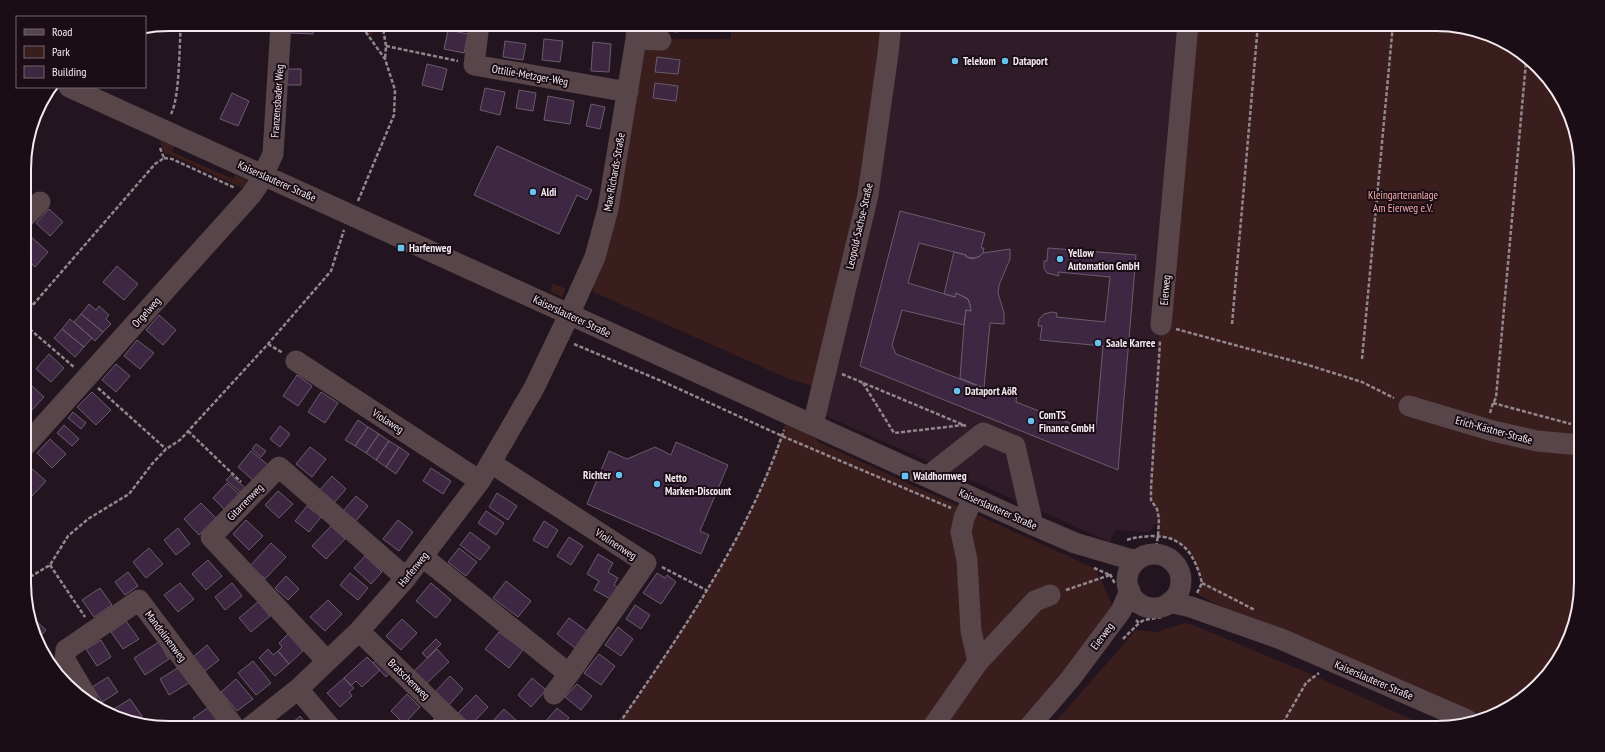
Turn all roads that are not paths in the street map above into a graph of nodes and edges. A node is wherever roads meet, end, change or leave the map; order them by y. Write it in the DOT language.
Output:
graph roads {
  1 [pos="281,31"];
  2 [pos="479,31"];
  3 [pos="890,31"];
  4 [pos="1187,31"];
  5 [pos="636,32"];
  6 [pos="661,40"];
  7 [pos="71,88"];
  8 [pos="628,92"];
  9 [pos="264,175"];
  10 [pos="40,202"];
  11 [pos="31,211"];
  12 [pos="569,315"];
  13 [pos="1162,325"];
  14 [pos="296,362"];
  15 [pos="1409,406"];
  16 [pos="813,425"];
  17 [pos="31,439"];
  18 [pos="1574,444"];
  19 [pos="491,463"];
  20 [pos="927,477"];
  21 [pos="480,481"];
  22 [pos="969,506"];
  23 [pos="1033,525"];
  24 [pos="1075,543"];
  25 [pos="423,557"];
  26 [pos="1136,561"];
  27 [pos="406,578"];
  28 [pos="1129,586"];
  29 [pos="1050,595"];
  30 [pos="1172,601"];
  31 [pos="1139,612"];
  32 [pos="359,631"];
  33 [pos="328,661"];
  34 [pos="978,662"];
  35 [pos="569,674"];
  36 [pos="1070,678"];
  37 [pos="298,689"];
  38 [pos="83,691"];
  39 [pos="554,694"];
  40 [pos="1463,718"];
  41 [pos="229,721"];
  42 [pos="259,721"];
  43 [pos="325,721"];
  44 [pos="452,721"];
  45 [pos="937,721"];
  46 [pos="1034,721"];
  1 -- 9 [label="street, Franzensbader Weg"];
  2 -- 8 [label="street, Ottilie-Metzger-Weg"];
  3 -- 16 [label="street, Leopold-Sachse-Straße"];
  4 -- 13 [label="street, Eierweg"];
  5 -- 6 [label="street"];
  5 -- 8 [label="street, Max-Richards-Straße"];
  7 -- 9 [label="street, Kaiserslauterer Straße"];
  8 -- 12 [label="street, Max-Richards-Straße"];
  9 -- 12 [label="street, Kaiserslauterer Straße"];
  9 -- 17 [label="street, Orgelweg"];
  10 -- 11 [label="street"];
  12 -- 16 [label="street, Kaiserslauterer Straße"];
  12 -- 19 [label="street, Harfenweg"];
  14 -- 21 [label="street, Violaweg"];
  15 -- 18 [label="street, Erich-Kästner-Straße"];
  16 -- 20 [label="street, Kaiserslauterer Straße"];
  19 -- 21 [label="street, Harfenweg"];
  19 -- 35 [label="street, Violinenweg"];
  20 -- 22 [label="street, Kaiserslauterer Straße"];
  20 -- 23 [label="street"];
  21 -- 25 [label="street, Harfenweg"];
  22 -- 23 [label="street, Kaiserslauterer Straße"];
  22 -- 34 [label="street"];
  23 -- 24 [label="street, Kaiserslauterer Straße"];
  24 -- 26 [label="street, Kaiserslauterer Straße"];
  24 -- 28 [label="street, Kaiserslauterer Straße"];
  25 -- 27 [label="street, Harfenweg"];
  25 -- 35 [label="street"];
  26 -- 28 [label="street, Eierweg"];
  26 -- 30 [label="street"];
  27 -- 32 [label="street, Harfenweg"];
  27 -- 33 [label="street, Gitarrenweg"];
  28 -- 31 [label="street, Kaiserslauterer Straße"];
  28 -- 36 [label="street, Eierweg"];
  29 -- 34 [label="street"];
  30 -- 31 [label="street"];
  30 -- 40 [label="street, Kaiserslauterer Straße"];
  31 -- 36 [label="street, Eierweg"];
  32 -- 33 [label="street, Harfenweg"];
  32 -- 44 [label="street, Bratschenweg"];
  33 -- 37 [label="street, Harfenweg"];
  34 -- 45 [label="street"];
  35 -- 39 [label="street, Violinenweg"];
  36 -- 46 [label="street, Eierweg"];
  37 -- 42 [label="street, Harfenweg"];
  37 -- 43 [label="street"];
  38 -- 41 [label="street, Mandolinenweg"];
}
